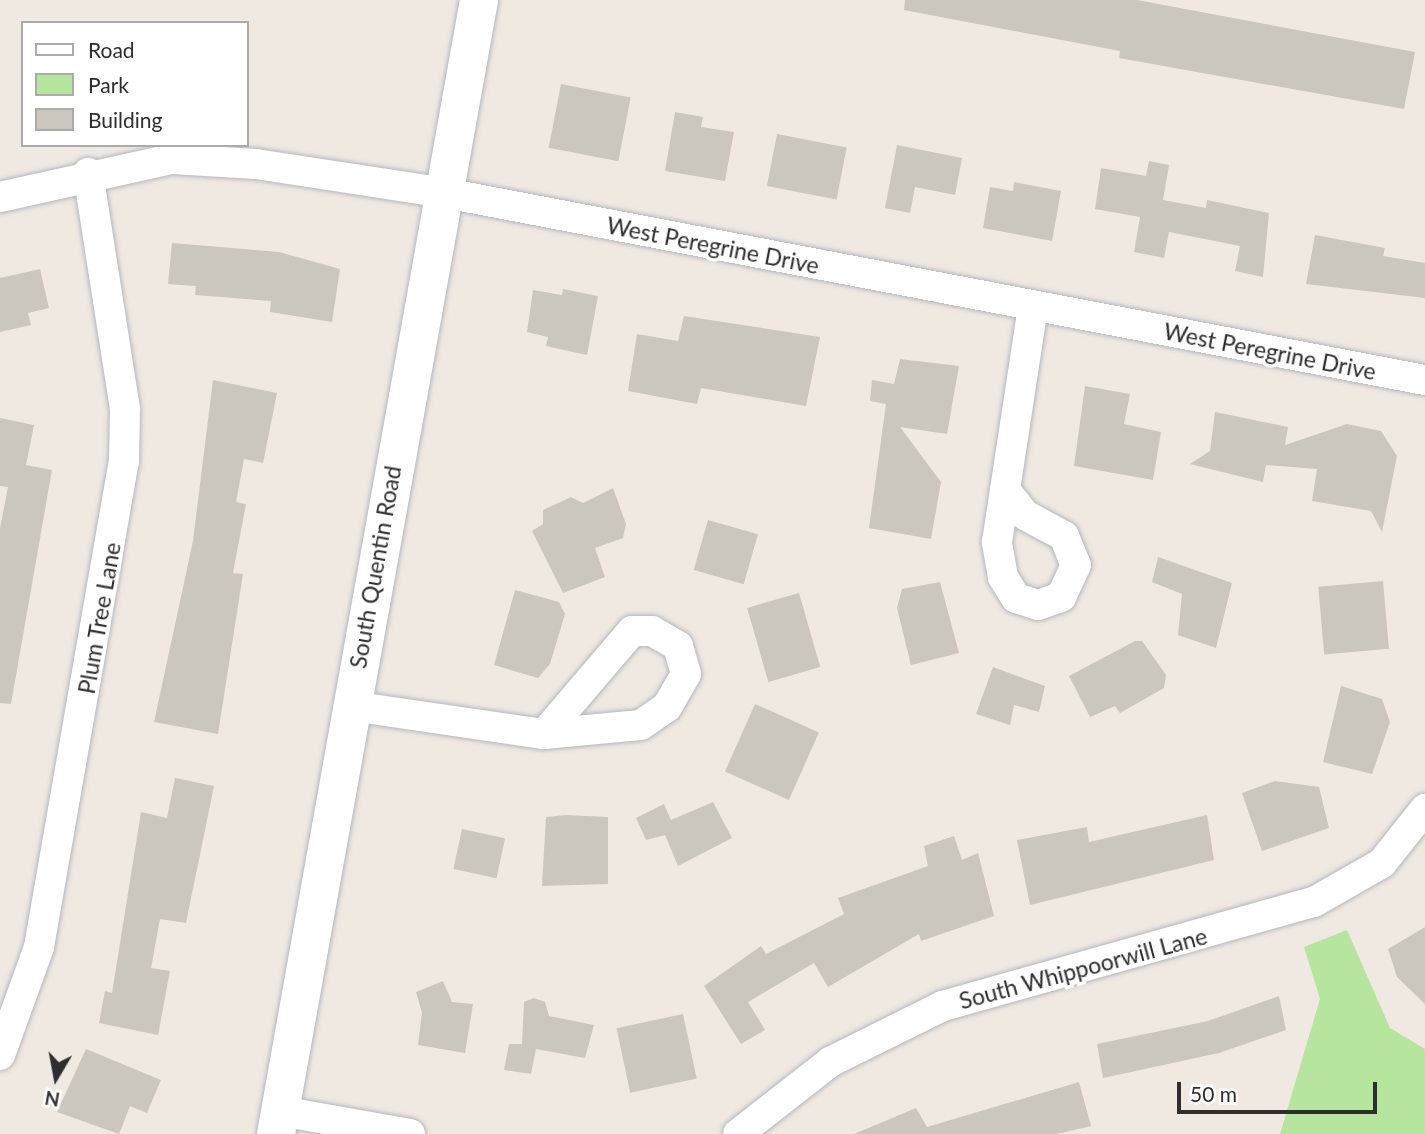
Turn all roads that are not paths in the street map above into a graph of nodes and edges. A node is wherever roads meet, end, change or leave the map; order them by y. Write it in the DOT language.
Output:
graph roads {
  1 [pos="479,0"];
  2 [pos="88,173"];
  3 [pos="440,192"];
  4 [pos="0,197"];
  5 [pos="1033,307"];
  6 [pos="1425,380"];
  7 [pos="1005,490"];
  8 [pos="351,706"];
  9 [pos="544,734"];
  10 [pos="1425,809"];
  11 [pos="0,1055"];
  12 [pos="278,1123"];
  13 [pos="410,1134"];
  14 [pos="738,1134"];
  1 -- 3 [label="main road, South Quentin Road"];
  2 -- 3 [label="street, West Peregrine Drive"];
  2 -- 4 [label="street, West Peregrine Drive"];
  2 -- 11 [label="street, Plum Tree Lane"];
  3 -- 5 [label="street, West Peregrine Drive"];
  3 -- 8 [label="main road, South Quentin Road"];
  5 -- 6 [label="street, West Peregrine Drive"];
  5 -- 7 [label="street"];
  8 -- 9 [label="street"];
  8 -- 12 [label="main road, South Quentin Road"];
  9 -- 9 [label="street"];
  10 -- 14 [label="street, South Whippoorwill Lane"];
  12 -- 13 [label="street"];
}
